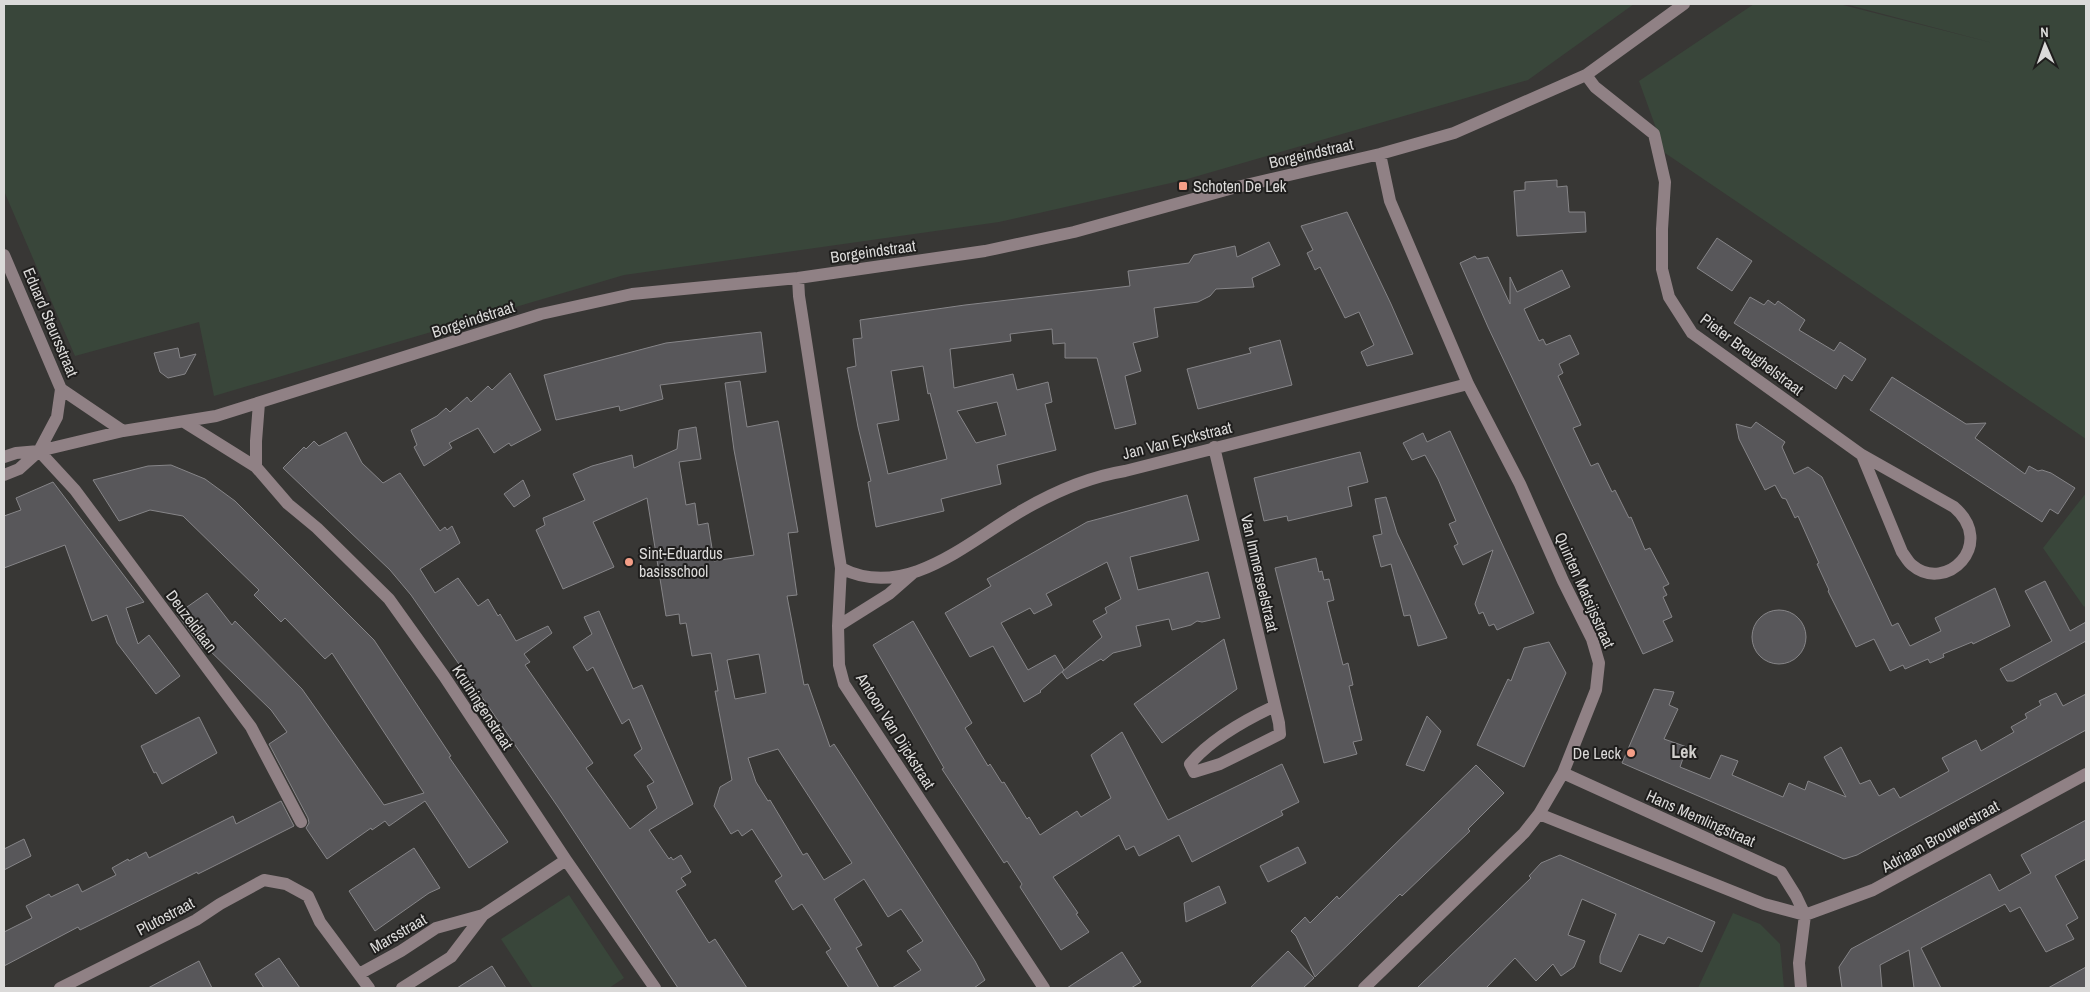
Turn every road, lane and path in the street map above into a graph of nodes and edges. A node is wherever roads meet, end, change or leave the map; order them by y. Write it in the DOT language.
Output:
graph roads {
  1 [pos="1684,4"];
  2 [pos="1586,75"];
  3 [pos="1380,154"];
  4 [pos="4,255"];
  5 [pos="798,278"];
  6 [pos="1468,384"];
  7 [pos="61,389"];
  8 [pos="259,403"];
  9 [pos="184,422"];
  10 [pos="123,431"];
  11 [pos="1214,447"];
  12 [pos="39,451"];
  13 [pos="1862,455"];
  14 [pos="4,457"];
  15 [pos="256,467"];
  16 [pos="4,474"];
  17 [pos="841,568"];
  18 [pos="913,574"];
  19 [pos="838,626"];
  20 [pos="1275,706"];
  21 [pos="1563,773"];
  22 [pos="2086,774"];
  23 [pos="1539,814"];
  24 [pos="301,822"];
  25 [pos="566,860"];
  26 [pos="286,884"];
  27 [pos="483,915"];
  28 [pos="1805,915"];
  29 [pos="359,974"];
  30 [pos="60,988"];
  31 [pos="369,988"];
  32 [pos="402,988"];
  33 [pos="655,988"];
  34 [pos="1044,988"];
  35 [pos="1364,988"];
  36 [pos="1801,988"];
  1 -- 2 [label="street, Borgeindstraat"];
  2 -- 3 [label="street, Borgeindstraat"];
  2 -- 13 [label="street, Pieter Breughelstraat"];
  3 -- 5 [label="street, Borgeindstraat"];
  3 -- 6 [label="street, Quinten Matsijsstraat"];
  4 -- 7 [label="street, Eduard Steursstraat"];
  5 -- 8 [label="street, Borgeindstraat"];
  5 -- 17 [label="street, Antoon Van Dijckstraat"];
  6 -- 11 [label="street, Jan Van Eyckstraat"];
  6 -- 21 [label="street, Quinten Matsijsstraat"];
  7 -- 10 [label="street, Eduard Steursstraat"];
  7 -- 12 [label="street"];
  8 -- 9 [label="street, Borgeindstraat"];
  8 -- 15 [label="street"];
  9 -- 10 [label="street, Borgeindstraat"];
  9 -- 15 [label="street, Kruiningenstraat"];
  10 -- 12 [label="street, Borgeindstraat"];
  11 -- 18 [label="street, Jan Van Eyckstraat"];
  11 -- 20 [label="street, Van Immerseelstraat"];
  12 -- 14 [label="street"];
  12 -- 16 [label="street"];
  12 -- 24 [label="street, Deuzeldlaan"];
  13 -- 13 [label="street, Pieter Breughelstraat"];
  15 -- 25 [label="street, Kruiningenstraat"];
  17 -- 18 [label="street, Jan Van Eyckstraat"];
  17 -- 19 [label="street, Antoon Van Dijckstraat"];
  18 -- 19 [label="street, Jan Van Eyckstraat"];
  19 -- 34 [label="street, Antoon Van Dijckstraat"];
  20 -- 20 [label="street, Van Immerseelstraat"];
  21 -- 23 [label="street, Quinten Matsijsstraat"];
  21 -- 28 [label="street, Hans Memlingstraat"];
  22 -- 28 [label="street, Adriaan Brouwerstraat"];
  23 -- 28 [label="street"];
  23 -- 35 [label="street, Quinten Matsijsstraat"];
  25 -- 27 [label="street, Marsstraat"];
  25 -- 33 [label="street, Kruiningenstraat"];
  26 -- 29 [label="street, Marsstraat"];
  26 -- 30 [label="street, Plutostraat"];
  27 -- 29 [label="street, Marsstraat"];
  27 -- 32 [label="street, Marsstraat"];
  28 -- 36 [label="street"];
  29 -- 31 [label="street, Marsstraat"];
}
